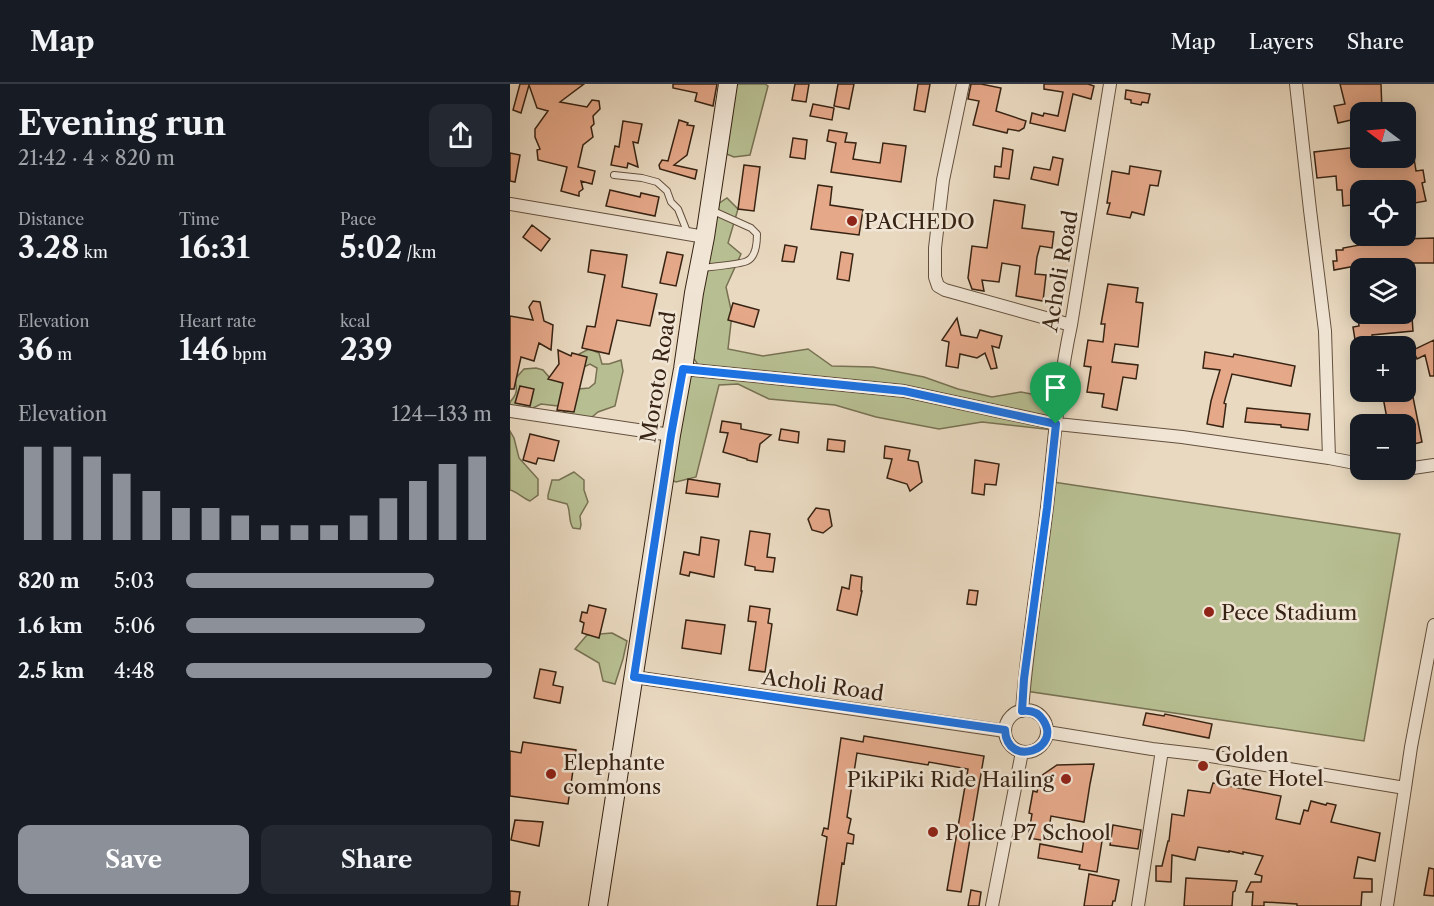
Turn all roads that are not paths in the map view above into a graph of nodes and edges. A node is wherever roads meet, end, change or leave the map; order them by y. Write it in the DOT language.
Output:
graph roads {
  1 [pos="728,84"];
  2 [pos="963,84"];
  3 [pos="1296,84"];
  4 [pos="1110,86"];
  5 [pos="614,175"];
  6 [pos="510,204"];
  7 [pos="709,209"];
  8 [pos="697,236"];
  9 [pos="699,269"];
  10 [pos="1071,325"];
  11 [pos="683,369"];
  12 [pos="510,411"];
  13 [pos="1056,424"];
  14 [pos="671,435"];
  15 [pos="1329,458"];
  16 [pos="1350,462"];
  17 [pos="1434,465"];
  18 [pos="1416,468"];
  19 [pos="1434,625"];
  20 [pos="634,677"];
  21 [pos="1022,711"];
  22 [pos="1005,730"];
  23 [pos="1047,732"];
  24 [pos="1162,750"];
  25 [pos="1022,752"];
  26 [pos="1405,788"];
  27 [pos="598,906"];
  28 [pos="992,906"];
  29 [pos="1138,906"];
  30 [pos="1387,906"];
  1 -- 7 [label="main road, Moroto Road"];
  2 -- 10 [label="street"];
  3 -- 15 [label="street"];
  4 -- 10 [label="street, Acholi Road"];
  5 -- 8 [label="lane"];
  6 -- 8 [label="street"];
  7 -- 8 [label="main road, Moroto Road"];
  7 -- 9 [label="lane"];
  8 -- 9 [label="main road, Moroto Road"];
  9 -- 11 [label="main road, Moroto Road"];
  10 -- 13 [label="street, Acholi Road"];
  11 -- 13 [label="street"];
  11 -- 14 [label="main road, Moroto Road"];
  12 -- 14 [label="street"];
  13 -- 15 [label="street"];
  13 -- 21 [label="street, Acholi Road"];
  14 -- 20 [label="main road, Moroto Road"];
  15 -- 16 [label="street"];
  17 -- 18 [label="street"];
  19 -- 26 [label="street"];
  20 -- 22 [label="street, Acholi Road"];
  20 -- 27 [label="main road, Moroto Road"];
  21 -- 22 [label="street"];
  21 -- 23 [label="street"];
  22 -- 25 [label="street"];
  23 -- 24 [label="street"];
  23 -- 25 [label="street"];
  24 -- 26 [label="street"];
  24 -- 29 [label="street"];
  25 -- 28 [label="street"];
  26 -- 30 [label="street"];
}
